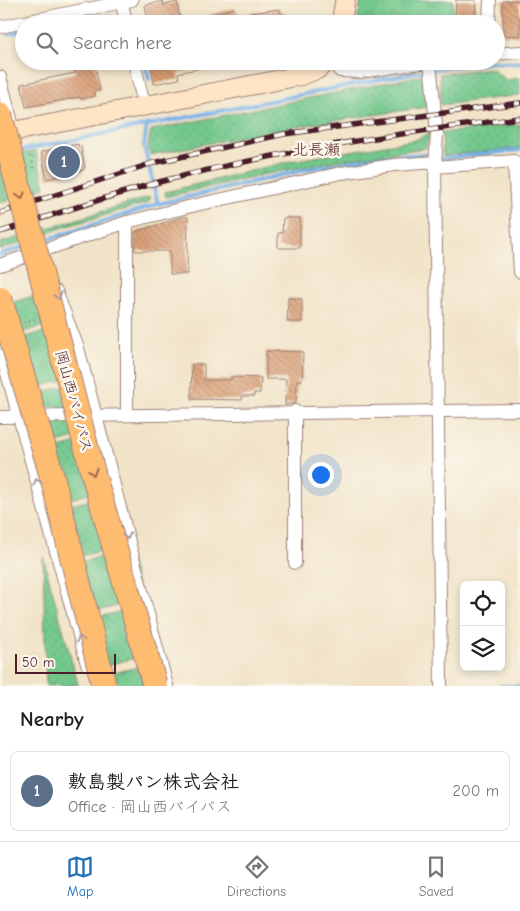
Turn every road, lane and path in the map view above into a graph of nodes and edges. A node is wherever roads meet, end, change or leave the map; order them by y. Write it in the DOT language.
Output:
graph roads {
  1 [pos="344,0"];
  2 [pos="490,0"];
  3 [pos="127,1"];
  4 [pos="85,5"];
  5 [pos="46,15"];
  6 [pos="126,15"];
  7 [pos="342,15"];
  8 [pos="489,15"];
  9 [pos="15,23"];
  10 [pos="0,27"];
  11 [pos="520,52"];
  12 [pos="505,53"];
  13 [pos="136,70"];
  14 [pos="315,70"];
  15 [pos="339,70"];
  16 [pos="384,70"];
  17 [pos="431,70"];
  18 [pos="0,77"];
  19 [pos="144,106"];
  20 [pos="5,127"];
  21 [pos="30,156"];
  22 [pos="436,161"];
  23 [pos="34,165"];
  24 [pos="127,222"];
  25 [pos="41,251"];
  26 [pos="0,265"];
  27 [pos="520,272"];
  28 [pos="0,299"];
  29 [pos="0,348"];
  30 [pos="439,409"];
  31 [pos="520,410"];
  32 [pos="294,411"];
  33 [pos="127,414"];
  34 [pos="95,415"];
  35 [pos="20,416"];
  36 [pos="0,417"];
  37 [pos="295,563"];
  38 [pos="93,686"];
  39 [pos="104,686"];
  40 [pos="155,686"];
  41 [pos="167,686"];
  42 [pos="442,686"];
  1 -- 7 [label="street"];
  2 -- 8 [label="street"];
  3 -- 4 [label="street"];
  3 -- 6 [label="street"];
  4 -- 5 [label="street"];
  9 -- 10 [label="street"];
  11 -- 12 [label="street"];
  13 -- 19 [label="street"];
  14 -- 19 [label="street"];
  15 -- 16 [label="street"];
  17 -- 22 [label="street"];
  18 -- 20 [label="street"];
  19 -- 20 [label="street"];
  20 -- 40 [label="highway, 岡山西バイパス, one-way, bridge"];
  21 -- 23 [label="path"];
  22 -- 24 [label="street"];
  22 -- 27 [label="street"];
  22 -- 30 [label="street"];
  24 -- 25 [label="street"];
  24 -- 33 [label="street"];
  25 -- 26 [label="street"];
  25 -- 34 [label="street, one-way"];
  28 -- 39 [label="highway, bridge"];
  29 -- 35 [label="street"];
  30 -- 31 [label="street"];
  30 -- 32 [label="street"];
  30 -- 42 [label="street"];
  32 -- 33 [label="street"];
  32 -- 37 [label="street"];
  33 -- 34 [label="street"];
  34 -- 35 [label="street"];
  34 -- 41 [label="street, one-way"];
  35 -- 36 [label="street"];
  38 -- 35 [label="street, one-way"];
}
